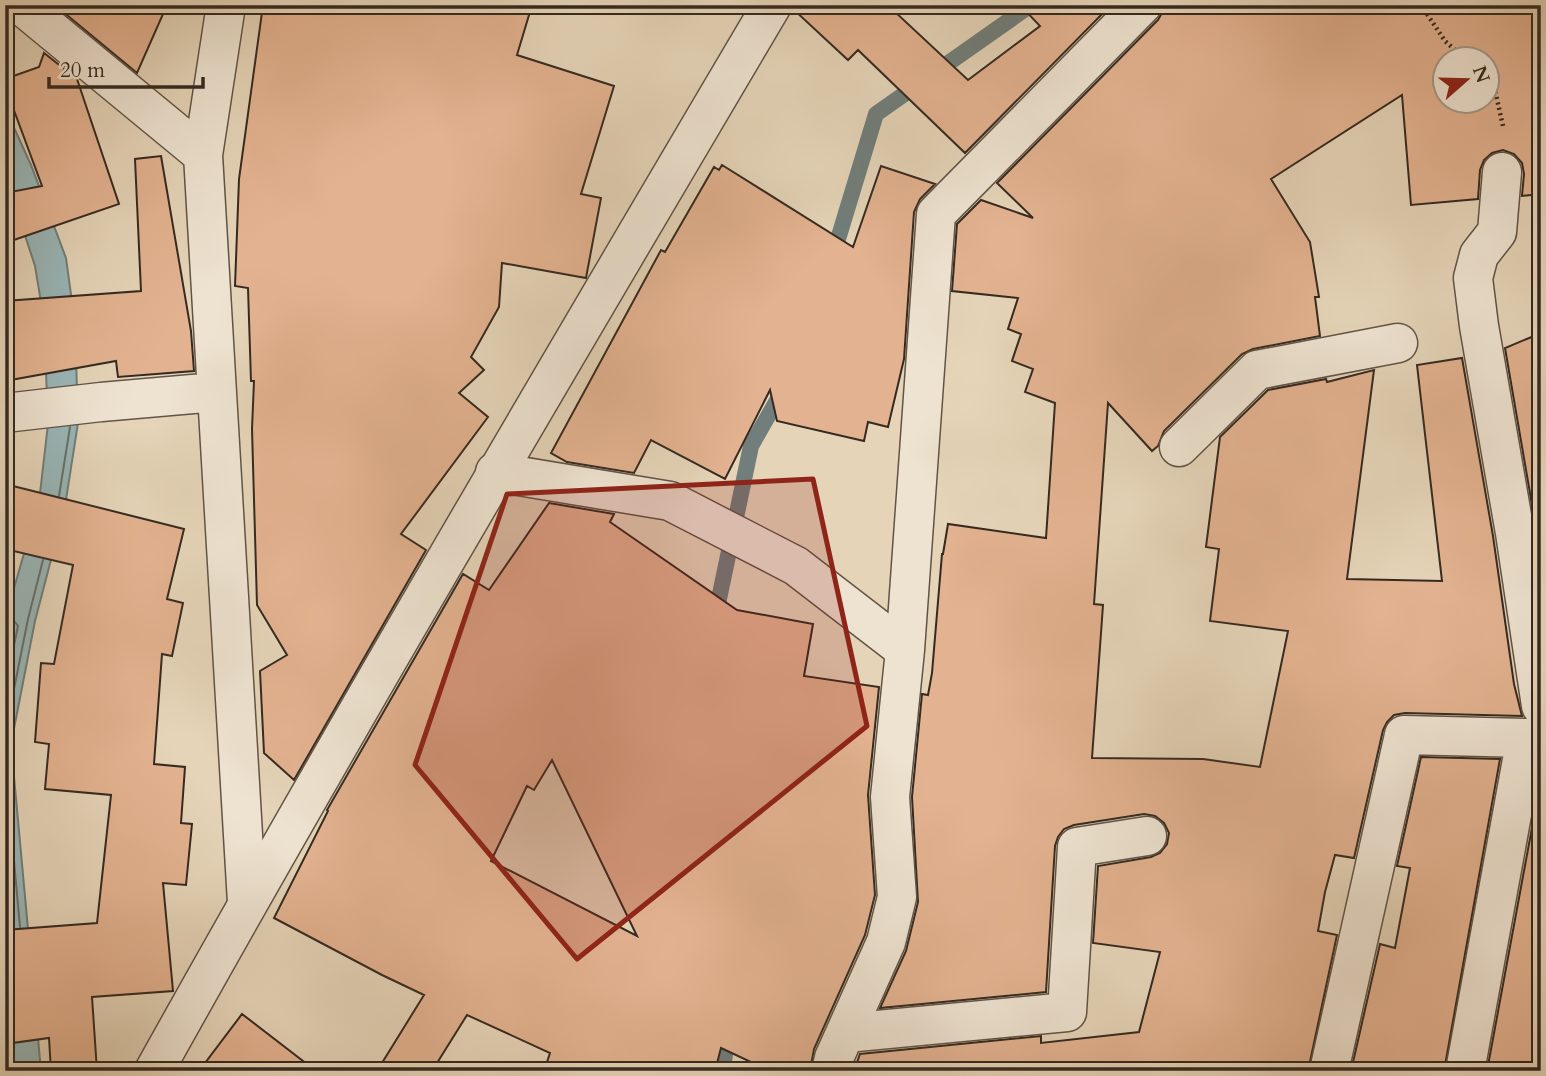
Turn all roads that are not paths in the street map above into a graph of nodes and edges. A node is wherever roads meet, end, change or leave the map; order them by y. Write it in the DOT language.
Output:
graph roads {
  1 [pos="21,5"];
  2 [pos="226,5"];
  3 [pos="772,5"];
  4 [pos="1142,5"];
  5 [pos="203,155"];
  6 [pos="1502,172"];
  7 [pos="1398,343"];
  8 [pos="216,392"];
  9 [pos="20,412"];
  10 [pos="1179,447"];
  11 [pos="495,472"];
  12 [pos="905,650"];
  13 [pos="1536,732"];
  14 [pos="1147,836"];
  15 [pos="247,903"];
  16 [pos="846,1033"];
  17 [pos="154,1071"];
  18 [pos="831,1071"];
  19 [pos="1329,1071"];
  20 [pos="1465,1071"];
  1 -- 5 [label="street"];
  2 -- 5 [label="street"];
  3 -- 11 [label="street"];
  4 -- 12 [label="street"];
  5 -- 8 [label="street"];
  6 -- 13 [label="street"];
  7 -- 10 [label="street"];
  8 -- 9 [label="street"];
  8 -- 15 [label="street"];
  11 -- 12 [label="street"];
  11 -- 15 [label="street"];
  12 -- 16 [label="street"];
  13 -- 19 [label="street"];
  13 -- 20 [label="street"];
  14 -- 16 [label="street"];
  15 -- 17 [label="street"];
  16 -- 18 [label="street"];
}
